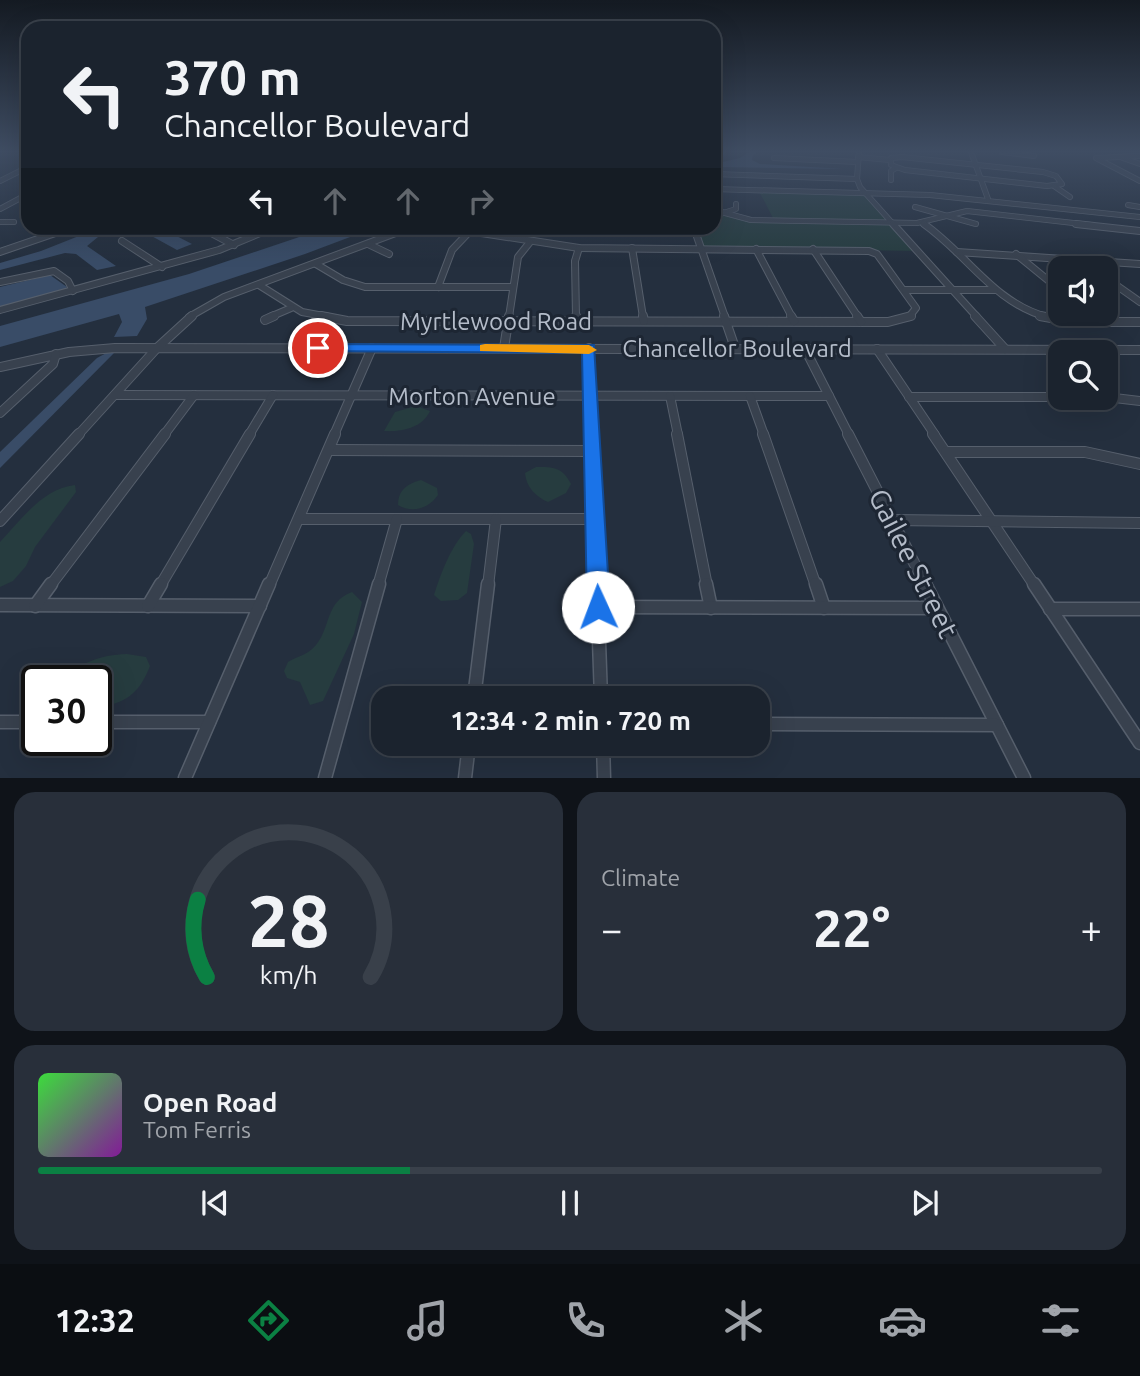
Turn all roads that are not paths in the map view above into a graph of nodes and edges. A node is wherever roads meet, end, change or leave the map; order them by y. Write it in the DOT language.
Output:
graph roads {
  1 [pos="862,188"];
  2 [pos="984,188"];
  3 [pos="1057,188"];
  4 [pos="721,190"];
  5 [pos="728,190"];
  6 [pos="864,192"];
  7 [pos="1070,197"];
  8 [pos="21,198"];
  9 [pos="988,199"];
  10 [pos="736,204"];
  11 [pos="1128,205"];
  12 [pos="915,207"];
  13 [pos="1140,207"];
  14 [pos="0,209"];
  15 [pos="722,213"];
  16 [pos="943,214"];
  17 [pos="1028,217"];
  18 [pos="1140,217"];
  19 [pos="0,222"];
  20 [pos="14,222"];
  21 [pos="891,223"];
  22 [pos="923,223"];
  23 [pos="976,224"];
  24 [pos="1032,226"];
  25 [pos="1140,231"];
  26 [pos="50,235"];
  27 [pos="215,235"];
  28 [pos="256,235"];
  29 [pos="391,235"];
  30 [pos="466,235"];
  31 [pos="492,235"];
  32 [pos="696,235"];
  33 [pos="122,241"];
  34 [pos="530,242"];
  35 [pos="368,244"];
  36 [pos="234,245"];
  37 [pos="579,247"];
  38 [pos="632,248"];
  39 [pos="699,248"];
  40 [pos="756,248"];
  41 [pos="813,249"];
  42 [pos="0,252"];
  43 [pos="957,253"];
  44 [pos="389,254"];
  45 [pos="1016,254"];
  46 [pos="1048,256"];
  47 [pos="1118,262"];
  48 [pos="316,264"];
  49 [pos="1140,264"];
  50 [pos="162,267"];
  51 [pos="1048,280"];
  52 [pos="0,282"];
  53 [pos="259,285"];
  54 [pos="1118,286"];
  55 [pos="438,287"];
  56 [pos="513,287"];
  57 [pos="905,290"];
  58 [pos="950,290"];
  59 [pos="995,290"];
  60 [pos="74,291"];
  61 [pos="1140,302"];
  62 [pos="291,308"];
  63 [pos="0,310"];
  64 [pos="1048,318"];
  65 [pos="265,320"];
  66 [pos="508,321"];
  67 [pos="576,321"];
  68 [pos="644,321"];
  69 [pos="726,321"];
  70 [pos="794,321"];
  71 [pos="861,321"];
  72 [pos="1118,322"];
  73 [pos="1140,322"];
  74 [pos="158,348"];
  75 [pos="372,348"];
  76 [pos="503,348"];
  77 [pos="589,348"];
  78 [pos="736,348"];
  79 [pos="805,349"];
  80 [pos="877,349"];
  81 [pos="1005,349"];
  82 [pos="1128,350"];
  83 [pos="1140,350"];
  84 [pos="56,354"];
  85 [pos="1140,359"];
  86 [pos="0,367"];
  87 [pos="115,395"];
  88 [pos="194,395"];
  89 [pos="273,395"];
  90 [pos="353,395"];
  91 [pos="591,396"];
  92 [pos="670,396"];
  93 [pos="750,396"];
  94 [pos="829,396"];
  95 [pos="909,397"];
  96 [pos="1048,397"];
  97 [pos="1118,398"];
  98 [pos="1140,401"];
  99 [pos="0,413"];
  100 [pos="328,450"];
  101 [pos="593,451"];
  102 [pos="946,452"];
  103 [pos="1140,464"];
  104 [pos="299,519"];
  105 [pos="397,519"];
  106 [pos="496,519"];
  107 [pos="595,519"];
  108 [pos="892,520"];
  109 [pos="0,521"];
  110 [pos="992,521"];
  111 [pos="1140,523"];
  112 [pos="0,606"];
  113 [pos="35,606"];
  114 [pos="148,606"];
  115 [pos="260,606"];
  116 [pos="598,607"];
  117 [pos="711,608"];
  118 [pos="824,608"];
  119 [pos="937,608"];
  120 [pos="1051,609"];
  121 [pos="1140,609"];
  122 [pos="475,686"];
  123 [pos="601,686"];
  124 [pos="0,722"];
  125 [pos="21,722"];
  126 [pos="112,722"];
  127 [pos="209,722"];
  128 [pos="770,724"];
  129 [pos="997,725"];
  130 [pos="1140,743"];
  131 [pos="468,756"];
  132 [pos="603,756"];
  133 [pos="185,778"];
  134 [pos="325,778"];
  135 [pos="465,778"];
  136 [pos="604,778"];
  137 [pos="1024,778"];
  1 -- 6 [label="street"];
  2 -- 9 [label="street"];
  3 -- 7 [label="street"];
  4 -- 5 [label="street"];
  5 -- 6 [label="street"];
  6 -- 9 [label="street"];
  6 -- 21 [label="street"];
  8 -- 14 [label="street"];
  9 -- 18 [label="street"];
  10 -- 15 [label="street"];
  11 -- 13 [label="street"];
  12 -- 16 [label="street"];
  15 -- 21 [label="street"];
  16 -- 17 [label="street"];
  16 -- 22 [label="street"];
  16 -- 23 [label="street"];
  17 -- 24 [label="street"];
  17 -- 25 [label="street"];
  19 -- 20 [label="street"];
  21 -- 22 [label="street"];
  21 -- 58 [label="street"];
  22 -- 43 [label="street"];
  26 -- 42 [label="street"];
  27 -- 36 [label="street"];
  28 -- 36 [label="street"];
  29 -- 35 [label="street"];
  30 -- 55 [label="street"];
  31 -- 34 [label="street"];
  32 -- 39 [label="street"];
  33 -- 50 [label="street"];
  34 -- 37 [label="street"];
  34 -- 56 [label="street"];
  35 -- 44 [label="street"];
  35 -- 48 [label="street"];
  36 -- 50 [label="street"];
  37 -- 38 [label="street"];
  37 -- 67 [label="street"];
  38 -- 39 [label="street"];
  38 -- 68 [label="street"];
  39 -- 40 [label="street"];
  39 -- 69 [label="street"];
  40 -- 41 [label="street"];
  40 -- 70 [label="street"];
  41 -- 57 [label="street"];
  41 -- 71 [label="street"];
  43 -- 45 [label="street"];
  43 -- 59 [label="street"];
  45 -- 46 [label="street"];
  45 -- 51 [label="street"];
  47 -- 49 [label="street"];
  48 -- 53 [label="street"];
  48 -- 55 [label="street"];
  50 -- 60 [label="street"];
  52 -- 60 [label="street"];
  53 -- 62 [label="street, Myrtlewood Road"];
  53 -- 74 [label="street"];
  54 -- 61 [label="street"];
  55 -- 56 [label="street"];
  56 -- 66 [label="street"];
  57 -- 58 [label="street"];
  57 -- 71 [label="street, Myrtlewood Road"];
  58 -- 59 [label="street"];
  58 -- 81 [label="street"];
  59 -- 64 [label="street"];
  60 -- 63 [label="street"];
  62 -- 65 [label="street"];
  62 -- 66 [label="street, Myrtlewood Road"];
  66 -- 67 [label="street, Myrtlewood Road"];
  66 -- 76 [label="street"];
  67 -- 68 [label="street, Myrtlewood Road"];
  68 -- 69 [label="street, Myrtlewood Road"];
  69 -- 70 [label="street, Myrtlewood Road"];
  69 -- 78 [label="street"];
  70 -- 71 [label="street, Myrtlewood Road"];
  72 -- 73 [label="street"];
  74 -- 75 [label="street, Chancellor Boulevard"];
  74 -- 84 [label="street, Chancellor Boulevard"];
  74 -- 87 [label="street"];
  75 -- 76 [label="street, Chancellor Boulevard"];
  75 -- 90 [label="street"];
  76 -- 77 [label="street, Chancellor Boulevard"];
  77 -- 78 [label="street, Chancellor Boulevard"];
  77 -- 91 [label="street"];
  78 -- 79 [label="street, Chancellor Boulevard"];
  79 -- 80 [label="street, Chancellor Boulevard"];
  79 -- 94 [label="street, Gailee Street"];
  80 -- 81 [label="street, Chancellor Boulevard"];
  80 -- 95 [label="street"];
  81 -- 82 [label="street, Chancellor Boulevard"];
  82 -- 83 [label="street, Chancellor Boulevard"];
  82 -- 85 [label="street"];
  84 -- 86 [label="street, Chancellor Boulevard"];
  84 -- 99 [label="street"];
  87 -- 88 [label="street, Morton Avenue"];
  87 -- 109 [label="street"];
  88 -- 89 [label="street, Morton Avenue"];
  88 -- 113 [label="street"];
  89 -- 90 [label="street, Morton Avenue"];
  89 -- 114 [label="street"];
  90 -- 91 [label="street, Morton Avenue"];
  90 -- 100 [label="street"];
  91 -- 92 [label="street, Morton Avenue"];
  91 -- 101 [label="street"];
  92 -- 93 [label="street, Morton Avenue"];
  92 -- 117 [label="street"];
  93 -- 94 [label="street, Morton Avenue"];
  93 -- 118 [label="street"];
  94 -- 108 [label="street, Gailee Street"];
  95 -- 96 [label="street"];
  95 -- 102 [label="street"];
  97 -- 98 [label="street"];
  100 -- 101 [label="street"];
  100 -- 104 [label="street"];
  101 -- 107 [label="street"];
  102 -- 103 [label="street"];
  102 -- 110 [label="street"];
  104 -- 105 [label="street"];
  104 -- 115 [label="street"];
  105 -- 106 [label="street"];
  105 -- 134 [label="street"];
  106 -- 107 [label="street"];
  106 -- 122 [label="street"];
  107 -- 116 [label="street"];
  108 -- 110 [label="street"];
  108 -- 119 [label="street, Gailee Street"];
  110 -- 111 [label="street"];
  110 -- 120 [label="street"];
  112 -- 113 [label="street"];
  113 -- 114 [label="street"];
  114 -- 115 [label="street"];
  115 -- 127 [label="street"];
  116 -- 117 [label="street"];
  116 -- 123 [label="street"];
  117 -- 118 [label="street"];
  118 -- 119 [label="street"];
  119 -- 129 [label="street, Gailee Street"];
  120 -- 121 [label="street"];
  120 -- 130 [label="street"];
  124 -- 125 [label="street"];
  126 -- 127 [label="street"];
  127 -- 133 [label="street"];
  128 -- 129 [label="street"];
  129 -- 137 [label="street, Gailee Street"];
  131 -- 135 [label="street"];
  132 -- 136 [label="street"];
}
